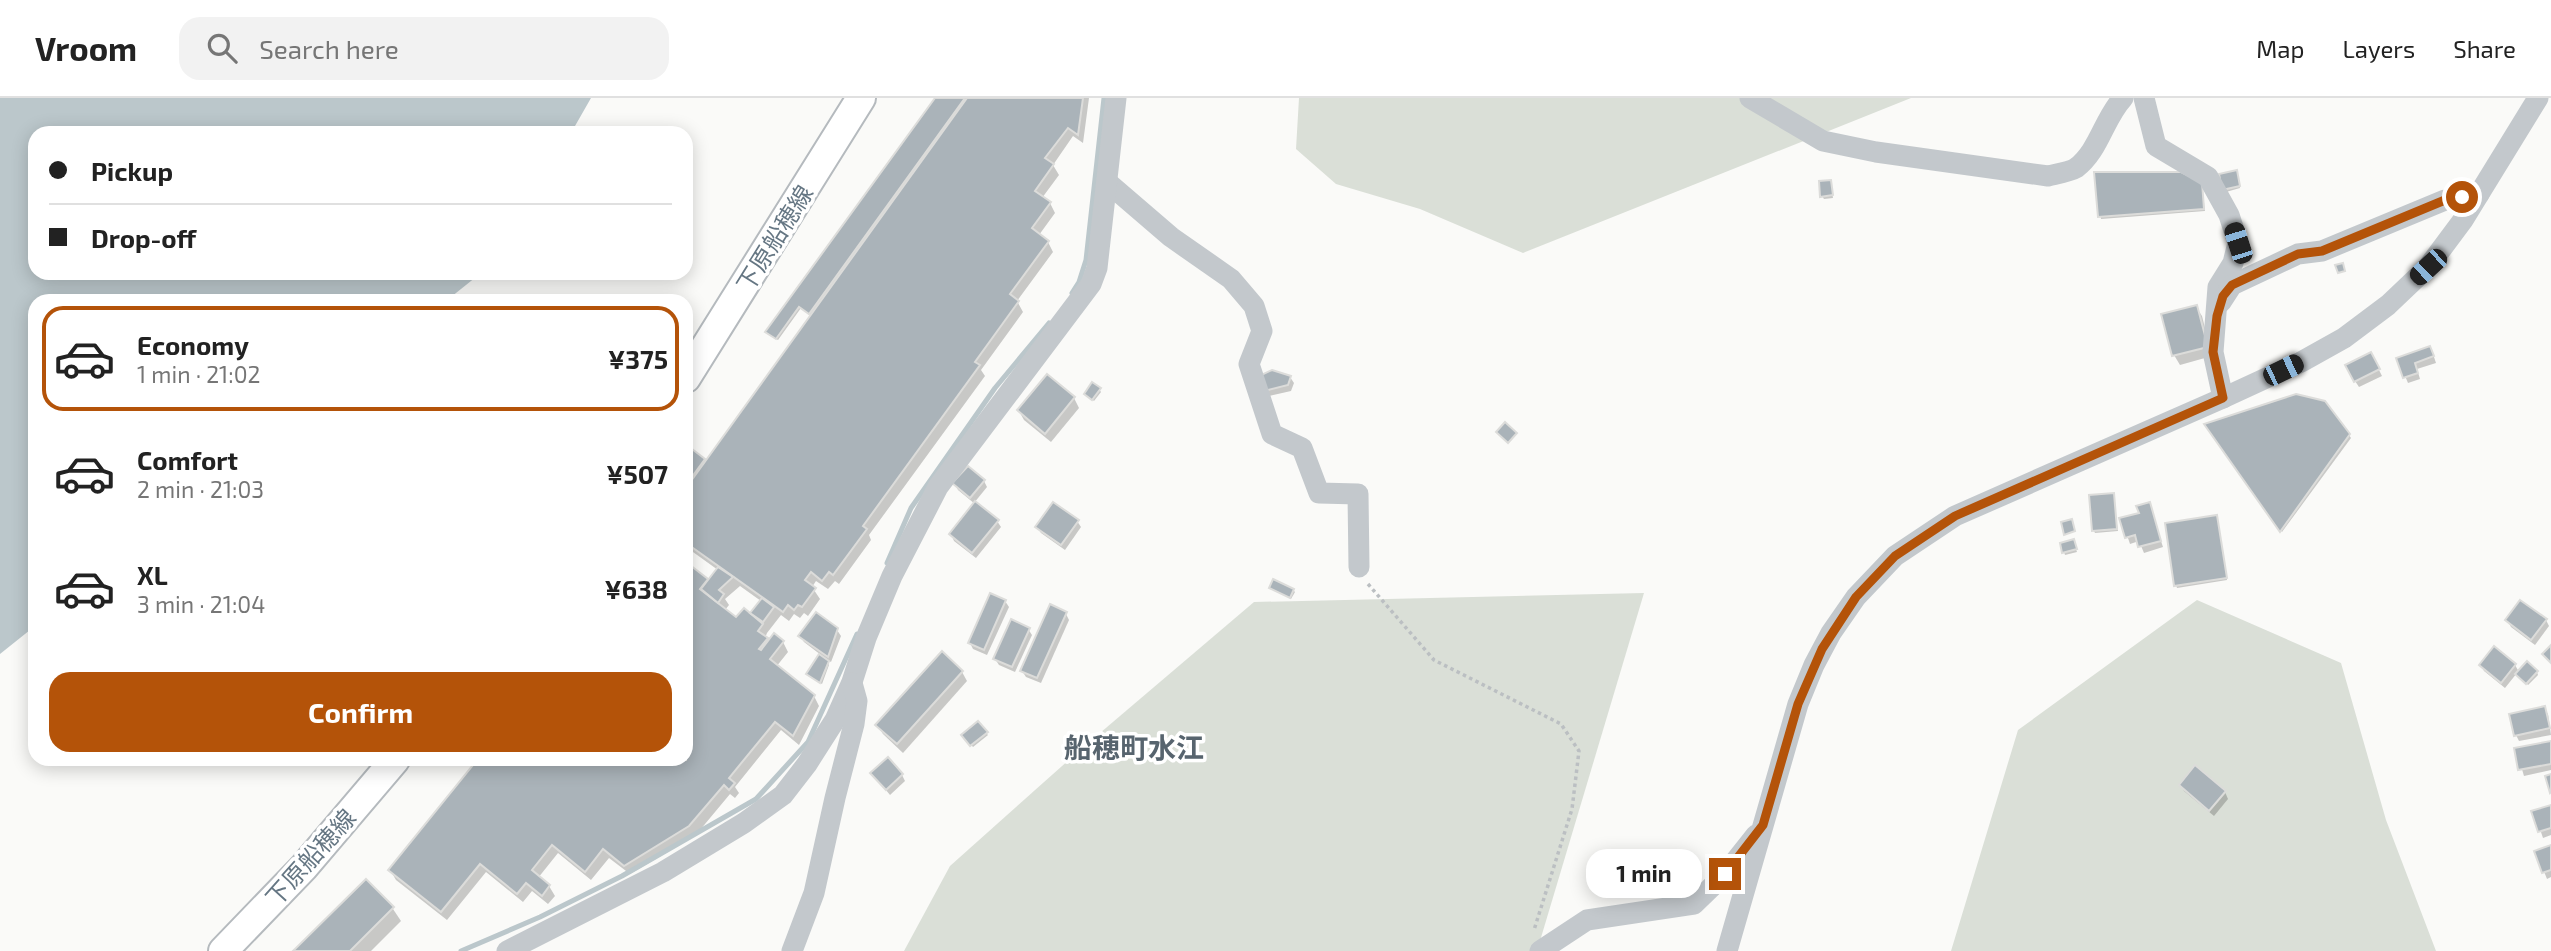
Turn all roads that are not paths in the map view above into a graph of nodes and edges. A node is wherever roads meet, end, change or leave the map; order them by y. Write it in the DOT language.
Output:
graph roads {
  1 [pos="861,98"];
  2 [pos="1116,98"];
  3 [pos="1750,98"];
  4 [pos="2123,98"];
  5 [pos="2144,98"];
  6 [pos="2538,98"];
  7 [pos="1107,181"];
  8 [pos="2479,194"];
  9 [pos="2217,316"];
  10 [pos="693,367"];
  11 [pos="2223,398"];
  12 [pos="1359,567"];
  13 [pos="852,682"];
  14 [pos="390,766"];
  15 [pos="1763,825"];
  16 [pos="1535,945"];
  17 [pos="223,951"];
  18 [pos="507,951"];
  19 [pos="792,951"];
  20 [pos="1727,951"];
  1 -- 10 [label="main road, 下原船穂線"];
  2 -- 7 [label="street"];
  3 -- 4 [label="street"];
  5 -- 9 [label="street"];
  6 -- 8 [label="street"];
  7 -- 12 [label="street"];
  7 -- 13 [label="street"];
  8 -- 9 [label="street"];
  8 -- 11 [label="street"];
  9 -- 11 [label="street"];
  11 -- 15 [label="street"];
  13 -- 18 [label="street"];
  13 -- 19 [label="street"];
  14 -- 17 [label="main road, 下原船穂線"];
  15 -- 16 [label="street"];
  15 -- 20 [label="street"];
}
